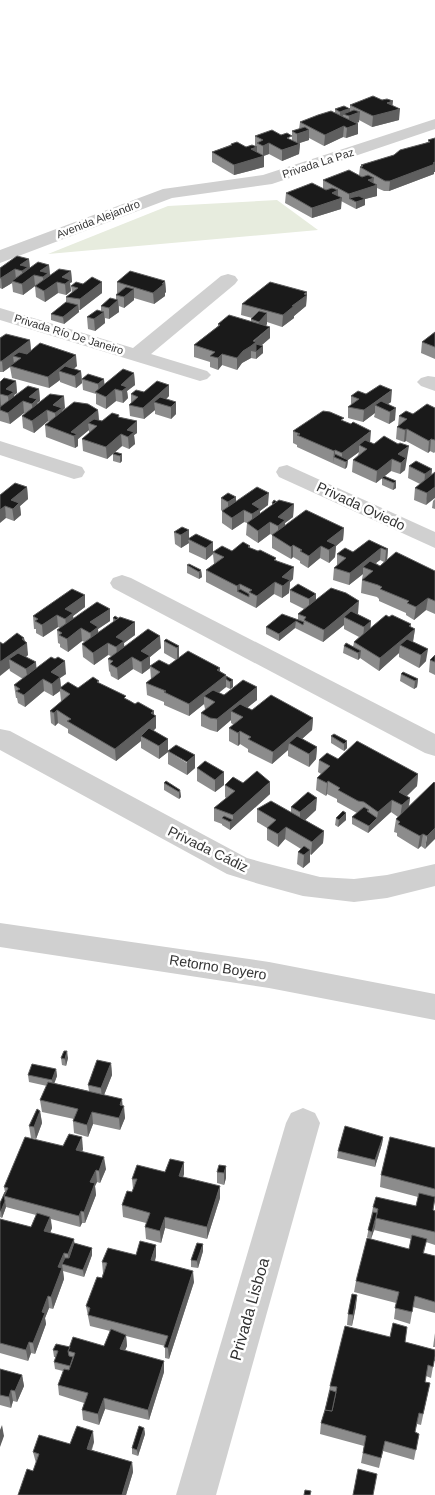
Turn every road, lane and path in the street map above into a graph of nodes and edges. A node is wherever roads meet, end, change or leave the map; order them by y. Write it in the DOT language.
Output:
graph roads {
  1 [pos="435,124"];
  2 [pos="197,190"];
  3 [pos="0,257"];
  4 [pos="228,280"];
  5 [pos="0,314"];
  6 [pos="137,355"];
  7 [pos="200,375"];
  8 [pos="0,448"];
  9 [pos="74,472"];
  10 [pos="286,472"];
  11 [pos="435,541"];
  12 [pos="122,583"];
  13 [pos="0,738"];
  14 [pos="435,746"];
  15 [pos="435,875"];
  16 [pos="0,935"];
  17 [pos="435,1007"];
  18 [pos="302,1123"];
  19 [pos="196,1495"];
  1 -- 2 [label="street, Privada La Paz"];
  2 -- 3 [label="street, Avenida Alejandro"];
  4 -- 6 [label="street, Privada Río De Janeiro"];
  5 -- 6 [label="street, Privada Río De Janeiro"];
  6 -- 7 [label="street, Privada Río De Janeiro"];
  8 -- 9 [label="street"];
  10 -- 11 [label="street, Privada Oviedo"];
  12 -- 14 [label="street"];
  13 -- 15 [label="street, Privada Cádiz"];
  16 -- 17 [label="street, Retorno Boyero"];
  18 -- 19 [label="street, Privada Lisboa"];
}
